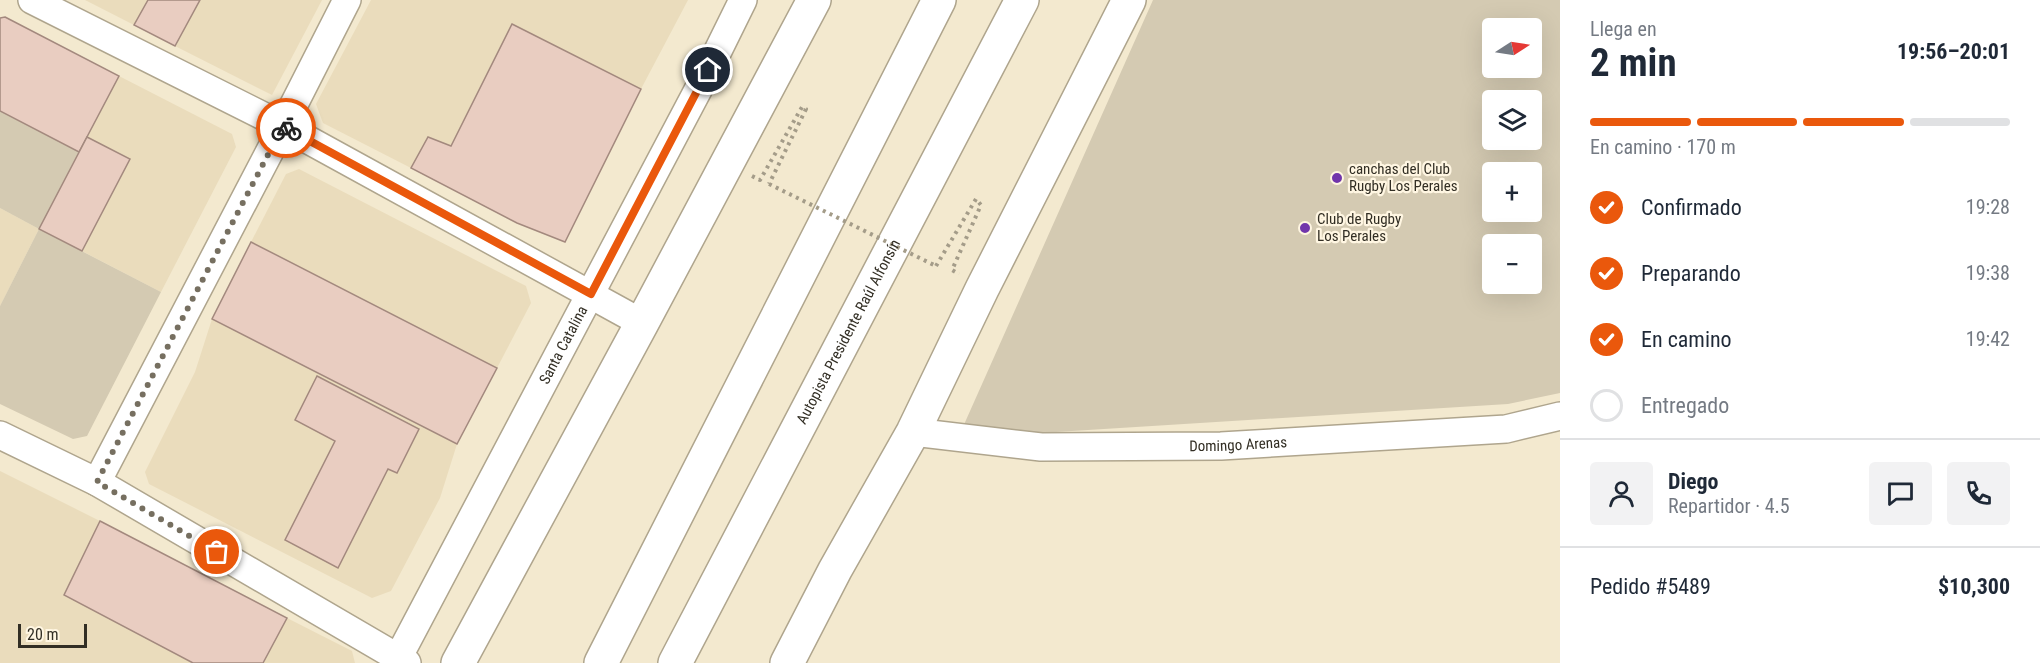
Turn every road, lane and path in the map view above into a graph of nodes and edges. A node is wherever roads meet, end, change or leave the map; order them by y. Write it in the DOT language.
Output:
graph roads {
  1 [pos="32,0"];
  2 [pos="347,0"];
  3 [pos="743,0"];
  4 [pos="814,0"];
  5 [pos="939,0"];
  6 [pos="1022,0"];
  7 [pos="1129,0"];
  8 [pos="283,126"];
  9 [pos="728,163"];
  10 [pos="982,289"];
  11 [pos="591,294"];
  12 [pos="642,323"];
  13 [pos="1560,416"];
  14 [pos="913,432"];
  15 [pos="0,435"];
  16 [pos="97,482"];
  17 [pos="402,660"];
  18 [pos="458,663"];
  19 [pos="601,663"];
  20 [pos="675,663"];
  21 [pos="787,663"];
  1 -- 8 [label="street"];
  2 -- 8 [label="street"];
  3 -- 11 [label="street, Santa Catalina"];
  4 -- 9 [label="main road"];
  5 -- 19 [label="main road"];
  6 -- 20 [label="main road, Autopista Presidente Raúl Alfonsín"];
  7 -- 10 [label="main road"];
  8 -- 11 [label="street"];
  8 -- 16 [label="street"];
  9 -- 10 [label="path, bridge"];
  9 -- 12 [label="main road"];
  10 -- 14 [label="main road"];
  11 -- 12 [label="street"];
  11 -- 17 [label="street, Santa Catalina"];
  12 -- 18 [label="main road"];
  13 -- 14 [label="street, Domingo Arenas"];
  14 -- 21 [label="main road"];
  15 -- 16 [label="street"];
  16 -- 17 [label="street"];
}
